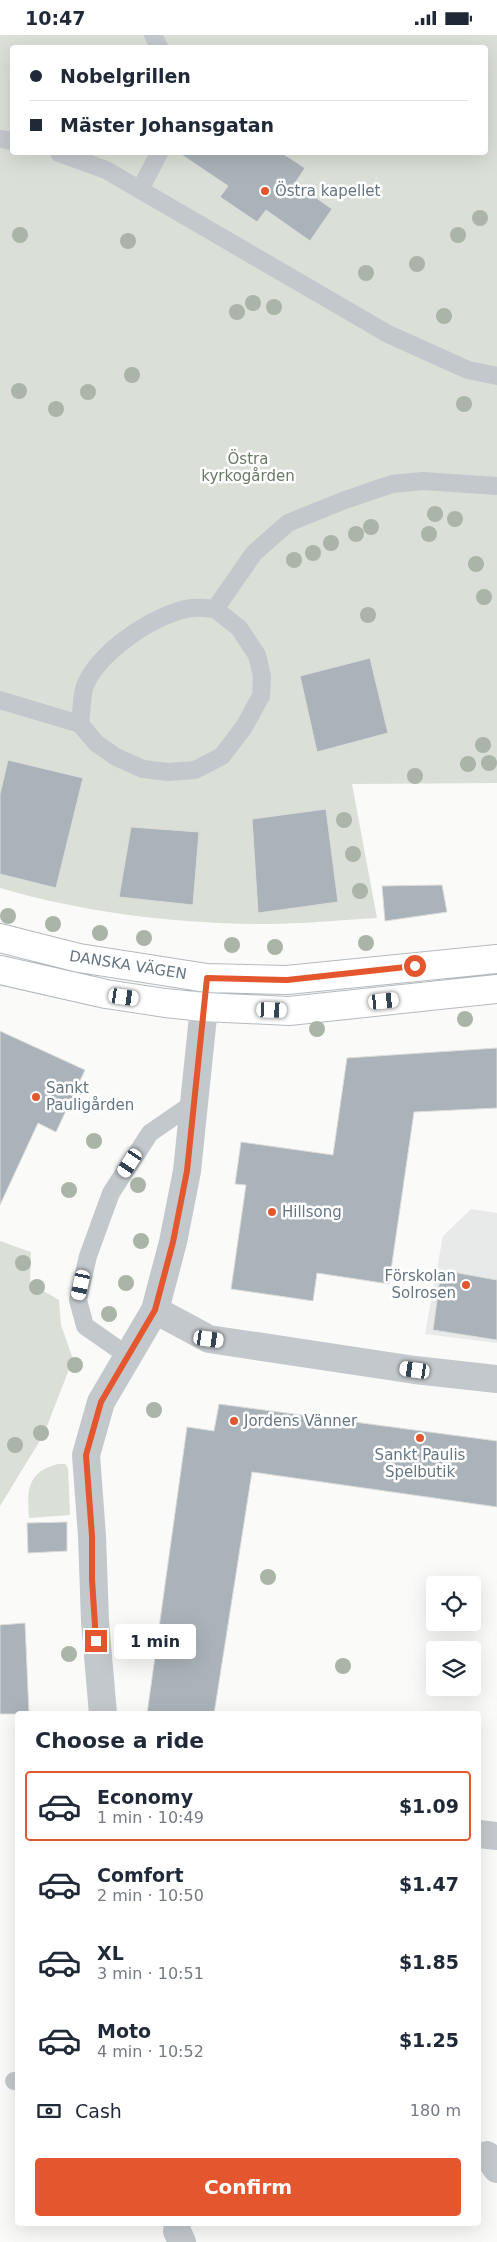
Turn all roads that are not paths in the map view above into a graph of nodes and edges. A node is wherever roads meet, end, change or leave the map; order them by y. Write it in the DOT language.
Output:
graph roads {
  1 [pos="65,155"];
  2 [pos="158,155"];
  3 [pos="140,190"];
  4 [pos="497,376"];
  5 [pos="497,486"];
  6 [pos="215,609"];
  7 [pos="0,699"];
  8 [pos="80,723"];
  9 [pos="0,938"];
  10 [pos="497,959"];
  11 [pos="0,970"];
  12 [pos="207,978"];
  13 [pos="497,989"];
  14 [pos="204,1007"];
  15 [pos="194,1102"];
  16 [pos="155,1310"];
  17 [pos="128,1356"];
  18 [pos="497,1379"];
  19 [pos="103,1711"];
  20 [pos="481,1834"];
  21 [pos="497,1837"];
  1 -- 3 [label="lane"];
  2 -- 3 [label="lane"];
  3 -- 4 [label="lane"];
  5 -- 6 [label="lane"];
  6 -- 8 [label="lane"];
  6 -- 8 [label="lane"];
  7 -- 8 [label="lane"];
  9 -- 12 [label="street, DANSKA VÄGEN"];
  10 -- 12 [label="street, DANSKA VÄGEN"];
  11 -- 14 [label="street, DANSKA VÄGEN"];
  12 -- 14 [label="street"];
  13 -- 14 [label="street, DANSKA VÄGEN"];
  14 -- 15 [label="street"];
  15 -- 16 [label="street"];
  15 -- 17 [label="lane"];
  16 -- 17 [label="street"];
  16 -- 18 [label="street"];
  17 -- 19 [label="street"];
  20 -- 21 [label="street"];
}
